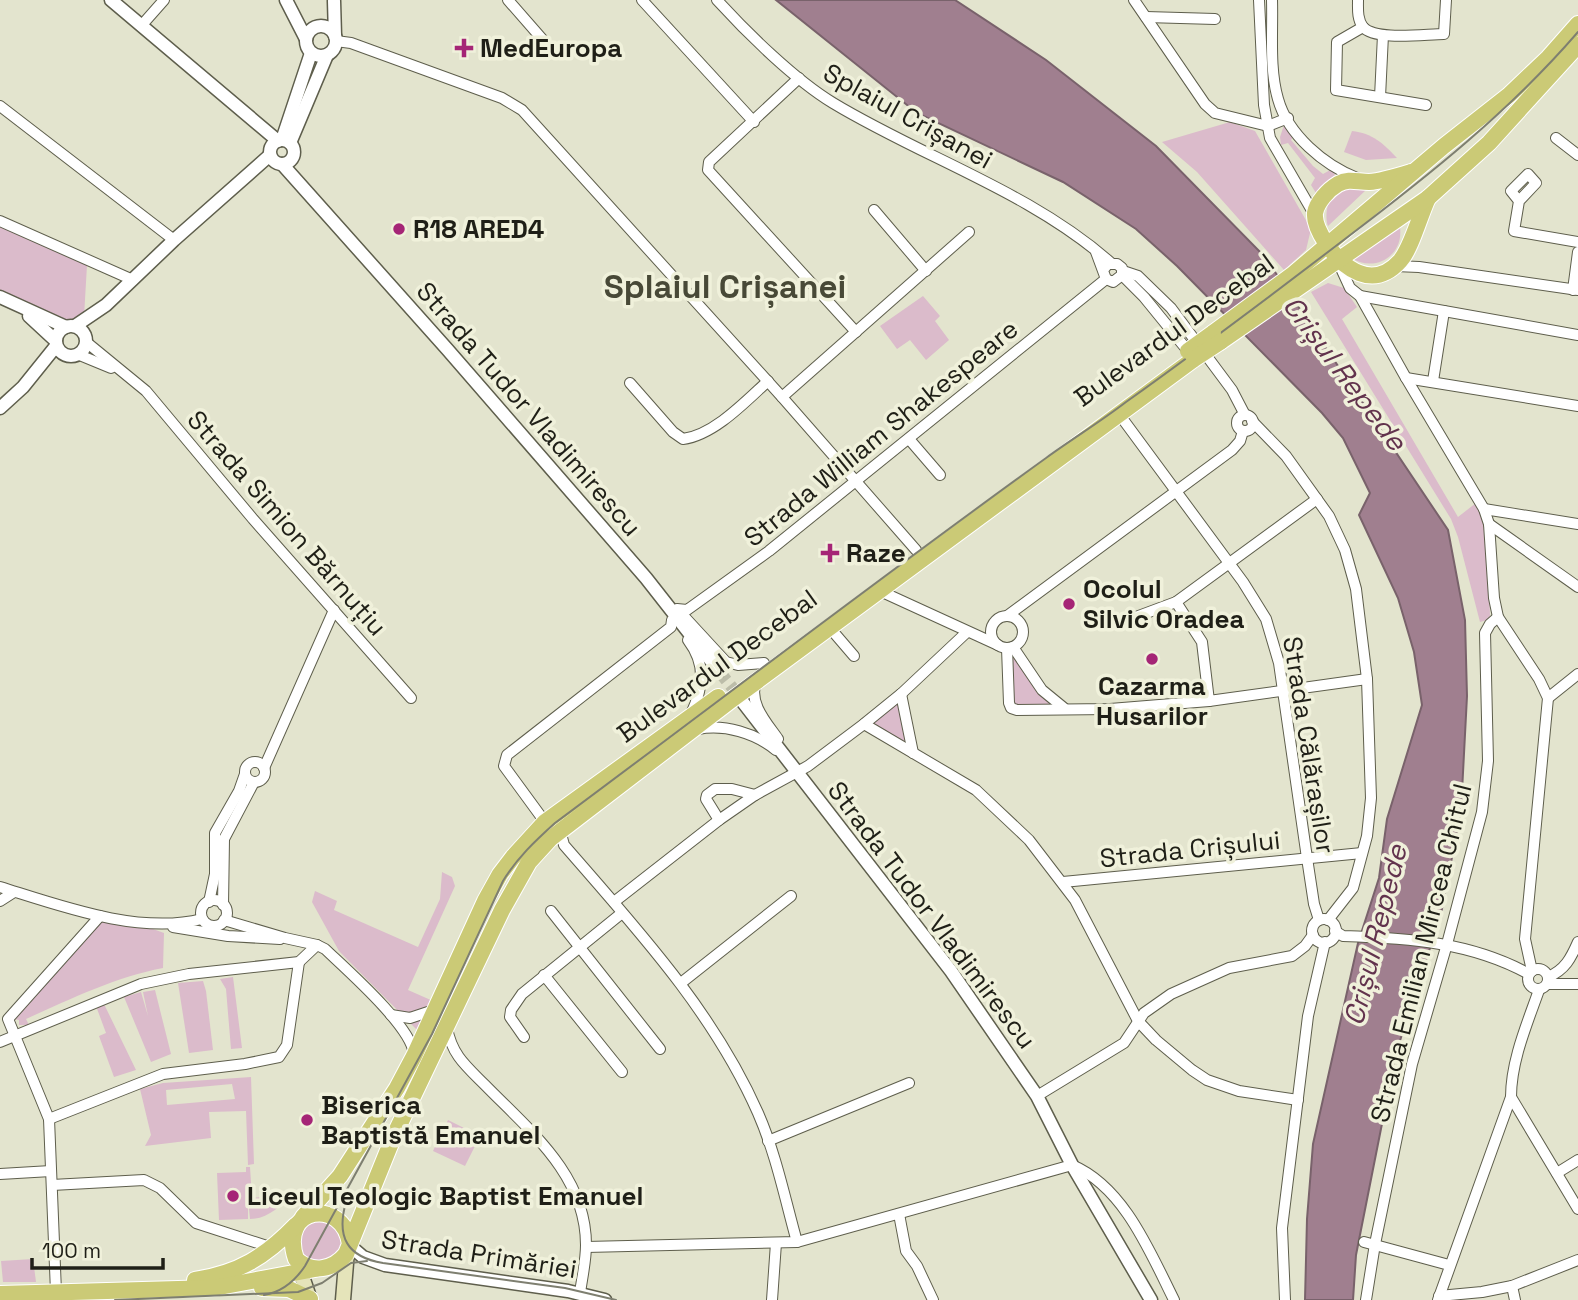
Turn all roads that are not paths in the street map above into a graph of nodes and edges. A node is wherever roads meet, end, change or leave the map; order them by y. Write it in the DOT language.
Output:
graph roads {
  1 [pos="111,0"];
  2 [pos="164,0"];
  3 [pos="286,0"];
  4 [pos="508,0"];
  5 [pos="642,0"];
  6 [pos="717,0"];
  7 [pos="1134,0"];
  8 [pos="1259,0"];
  9 [pos="1272,0"];
  10 [pos="1358,0"];
  11 [pos="1446,0"];
  12 [pos="334,1"];
  13 [pos="293,13"];
  14 [pos="1146,17"];
  15 [pos="1215,19"];
  16 [pos="1578,24"];
  17 [pos="141,26"];
  18 [pos="318,27"];
  19 [pos="1363,27"];
  20 [pos="1383,35"];
  21 [pos="335,38"];
  22 [pos="306,39"];
  23 [pos="543,40"];
  24 [pos="1578,45"];
  25 [pos="310,52"];
  26 [pos="327,55"];
  27 [pos="799,78"];
  28 [pos="1380,97"];
  29 [pos="1426,105"];
  30 [pos="0,106"];
  31 [pos="1288,118"];
  32 [pos="754,122"];
  33 [pos="1268,126"];
  34 [pos="1556,138"];
  35 [pos="281,151"];
  36 [pos="1578,155"];
  37 [pos="1416,170"];
  38 [pos="1368,182"];
  39 [pos="1388,194"];
  40 [pos="1429,198"];
  41 [pos="1518,201"];
  42 [pos="874,210"];
  43 [pos="1405,214"];
  44 [pos="1314,215"];
  45 [pos="0,220"];
  46 [pos="970,232"];
  47 [pos="174,240"];
  48 [pos="1578,242"];
  49 [pos="1327,245"];
  50 [pos="1409,246"];
  51 [pos="1578,252"];
  52 [pos="1338,259"];
  53 [pos="1395,266"];
  54 [pos="1107,270"];
  55 [pos="926,271"];
  56 [pos="1369,275"];
  57 [pos="1121,276"];
  58 [pos="133,280"];
  59 [pos="1296,281"];
  60 [pos="1575,290"];
  61 [pos="1360,296"];
  62 [pos="0,297"];
  63 [pos="106,305"];
  64 [pos="18,307"];
  65 [pos="1444,311"];
  66 [pos="70,326"];
  67 [pos="856,332"];
  68 [pos="1578,335"];
  69 [pos="85,339"];
  70 [pos="56,343"];
  71 [pos="72,355"];
  72 [pos="1191,355"];
  73 [pos="130,377"];
  74 [pos="1406,378"];
  75 [pos="768,381"];
  76 [pos="1433,382"];
  77 [pos="630,383"];
  78 [pos="23,387"];
  79 [pos="782,397"];
  80 [pos="1578,406"];
  81 [pos="0,408"];
  82 [pos="1119,414"];
  83 [pos="1248,418"];
  84 [pos="909,439"];
  85 [pos="940,475"];
  86 [pos="856,482"];
  87 [pos="1176,493"];
  88 [pos="1317,499"];
  89 [pos="1484,509"];
  90 [pos="1489,524"];
  91 [pos="1578,524"];
  92 [pos="916,550"];
  93 [pos="1229,564"];
  94 [pos="1578,587"];
  95 [pos="880,591"];
  96 [pos="665,601"];
  97 [pos="1177,602"];
  98 [pos="334,610"];
  99 [pos="687,614"];
  100 [pos="1007,617"];
  101 [pos="1497,617"];
  102 [pos="1133,618"];
  103 [pos="672,620"];
  104 [pos="992,625"];
  105 [pos="830,628"];
  106 [pos="967,632"];
  107 [pos="1006,647"];
  108 [pos="854,656"];
  109 [pos="764,663"];
  110 [pos="719,671"];
  111 [pos="1578,674"];
  112 [pos="1367,678"];
  113 [pos="756,682"];
  114 [pos="1283,691"];
  115 [pos="901,694"];
  116 [pos="411,698"];
  117 [pos="1548,698"];
  118 [pos="742,701"];
  119 [pos="1209,701"];
  120 [pos="1064,708"];
  121 [pos="864,724"];
  122 [pos="690,725"];
  123 [pos="272,744"];
  124 [pos="913,753"];
  125 [pos="253,762"];
  126 [pos="264,768"];
  127 [pos="791,772"];
  128 [pos="245,774"];
  129 [pos="254,782"];
  130 [pos="755,795"];
  131 [pos="719,820"];
  132 [pos="555,834"];
  133 [pos="1362,853"];
  134 [pos="1307,859"];
  135 [pos="1063,882"];
  136 [pos="0,887"];
  137 [pos="14,892"];
  138 [pos="791,897"];
  139 [pos="0,901"];
  140 [pos="209,902"];
  141 [pos="614,902"];
  142 [pos="551,911"];
  143 [pos="225,913"];
  144 [pos="622,913"];
  145 [pos="202,915"];
  146 [pos="100,916"];
  147 [pos="1324,920"];
  148 [pos="163,923"];
  149 [pos="1339,934"];
  150 [pos="1313,935"];
  151 [pos="285,938"];
  152 [pos="1578,942"];
  153 [pos="1325,943"];
  154 [pos="1442,943"];
  155 [pos="317,945"];
  156 [pos="579,947"];
  157 [pos="1527,954"];
  158 [pos="299,962"];
  159 [pos="1511,964"];
  160 [pos="1530,972"];
  161 [pos="544,975"];
  162 [pos="681,983"];
  163 [pos="1544,983"];
  164 [pos="1578,984"];
  165 [pos="436,1009"];
  166 [pos="391,1015"];
  167 [pos="1138,1021"];
  168 [pos="447,1028"];
  169 [pos="15,1036"];
  170 [pos="524,1037"];
  171 [pos="0,1042"];
  172 [pos="660,1049"];
  173 [pos="454,1053"];
  174 [pos="434,1054"];
  175 [pos="414,1056"];
  176 [pos="622,1072"];
  177 [pos="909,1083"];
  178 [pos="1037,1096"];
  179 [pos="1511,1097"];
  180 [pos="1298,1100"];
  181 [pos="49,1119"];
  182 [pos="768,1142"];
  183 [pos="1578,1160"];
  184 [pos="1072,1165"];
  185 [pos="51,1171"];
  186 [pos="1557,1173"];
  187 [pos="0,1174"];
  188 [pos="52,1185"];
  189 [pos="1578,1209"];
  190 [pos="900,1214"];
  191 [pos="300,1220"];
  192 [pos="797,1242"];
  193 [pos="776,1243"];
  194 [pos="1369,1243"];
  195 [pos="349,1247"];
  196 [pos="586,1247"];
  197 [pos="274,1248"];
  198 [pos="1578,1260"];
  199 [pos="1449,1265"];
  200 [pos="298,1266"];
  201 [pos="1512,1286"];
  202 [pos="0,1288"];
  203 [pos="214,1288"];
  204 [pos="56,1289"];
  205 [pos="580,1293"];
  206 [pos="0,1294"];
  207 [pos="1482,1296"];
  208 [pos="1438,1298"];
  209 [pos="310,1300"];
  210 [pos="343,1300"];
  211 [pos="606,1300"];
  212 [pos="772,1300"];
  213 [pos="933,1300"];
  214 [pos="1151,1300"];
  215 [pos="1174,1300"];
  216 [pos="1285,1300"];
  217 [pos="1366,1300"];
  218 [pos="1515,1300"];
  1 -- 17 [label="street, Strada Tudor Vladimirescu"];
  2 -- 17 [label="street"];
  3 -- 13 [label="street"];
  4 -- 23 [label="street"];
  5 -- 32 [label="street"];
  6 -- 27 [label="street, Splaiul Crișanei"];
  7 -- 14 [label="street"];
  8 -- 33 [label="street"];
  9 -- 31 [label="street"];
  10 -- 19 [label="street"];
  11 -- 20 [label="street"];
  12 -- 18 [label="street"];
  12 -- 21 [label="street"];
  13 -- 18 [label="street"];
  13 -- 22 [label="street"];
  14 -- 15 [label="street"];
  14 -- 33 [label="street"];
  16 -- 37 [label="main road, Bulevardul Decebal"];
  17 -- 35 [label="street, Strada Tudor Vladimirescu"];
  18 -- 21 [label="street"];
  18 -- 22 [label="street"];
  19 -- 20 [label="street"];
  19 -- 28 [label="street"];
  20 -- 28 [label="street"];
  21 -- 26 [label="street"];
  21 -- 75 [label="street"];
  22 -- 25 [label="street"];
  24 -- 40 [label="main road, Bulevardul Decebal"];
  25 -- 26 [label="street"];
  25 -- 35 [label="street"];
  26 -- 35 [label="street"];
  27 -- 32 [label="street"];
  27 -- 54 [label="street, Splaiul Crișanei"];
  28 -- 29 [label="street"];
  30 -- 47 [label="street"];
  31 -- 33 [label="street"];
  31 -- 38 [label="street"];
  32 -- 67 [label="street"];
  33 -- 44 [label="street"];
  34 -- 36 [label="street"];
  35 -- 47 [label="street"];
  35 -- 96 [label="street, Strada Tudor Vladimirescu"];
  37 -- 38 [label="main road"];
  37 -- 39 [label="main road, Bulevardul Decebal"];
  38 -- 39 [label="main road"];
  38 -- 44 [label="main road"];
  39 -- 43 [label="main road"];
  39 -- 49 [label="main road, Bulevardul Decebal"];
  40 -- 43 [label="main road, Bulevardul Decebal"];
  40 -- 50 [label="main road"];
  41 -- 48 [label="street"];
  42 -- 55 [label="street"];
  43 -- 50 [label="main road"];
  43 -- 52 [label="main road, Bulevardul Decebal"];
  44 -- 49 [label="main road"];
  45 -- 58 [label="street"];
  46 -- 55 [label="street"];
  47 -- 58 [label="street"];
  49 -- 52 [label="main road"];
  49 -- 59 [label="main road, Bulevardul Decebal"];
  50 -- 53 [label="main road"];
  51 -- 60 [label="street"];
  52 -- 56 [label="main road"];
  52 -- 59 [label="main road, Bulevardul Decebal"];
  52 -- 61 [label="street"];
  53 -- 56 [label="main road"];
  53 -- 60 [label="street"];
  54 -- 57 [label="street"];
  54 -- 57 [label="street"];
  54 -- 84 [label="street, Strada William Shakespeare"];
  55 -- 67 [label="street"];
  56 -- 61 [label="street"];
  57 -- 72 [label="street"];
  57 -- 83 [label="street"];
  58 -- 63 [label="street"];
  59 -- 72 [label="main road, Bulevardul Decebal, bridge"];
  61 -- 65 [label="street"];
  61 -- 74 [label="street"];
  62 -- 64 [label="street"];
  63 -- 66 [label="street"];
  63 -- 69 [label="street"];
  64 -- 66 [label="street"];
  64 -- 70 [label="street"];
  65 -- 68 [label="street"];
  65 -- 76 [label="street"];
  66 -- 69 [label="street"];
  66 -- 70 [label="street"];
  67 -- 79 [label="street"];
  69 -- 71 [label="street"];
  69 -- 73 [label="street, Strada Simion Bărnuțiu"];
  70 -- 71 [label="street"];
  70 -- 78 [label="street"];
  71 -- 73 [label="street, Strada Simion Bărnuțiu"];
  71 -- 78 [label="street"];
  72 -- 82 [label="main road, Bulevardul Decebal"];
  72 -- 92 [label="main road, Bulevardul Decebal"];
  73 -- 98 [label="street, Strada Simion Bărnuțiu"];
  74 -- 76 [label="street"];
  74 -- 89 [label="street"];
  75 -- 77 [label="street"];
  75 -- 79 [label="street"];
  76 -- 80 [label="street"];
  78 -- 81 [label="street"];
  79 -- 86 [label="street"];
  82 -- 87 [label="street, Strada Călărașilor"];
  82 -- 95 [label="main road, Bulevardul Decebal"];
  83 -- 87 [label="street"];
  83 -- 88 [label="street"];
  84 -- 85 [label="street"];
  84 -- 86 [label="street, Strada William Shakespeare"];
  86 -- 92 [label="street"];
  86 -- 99 [label="street, Strada William Shakespeare"];
  87 -- 93 [label="street, Strada Călărașilor"];
  87 -- 100 [label="street"];
  88 -- 93 [label="street"];
  88 -- 112 [label="street"];
  89 -- 90 [label="street"];
  89 -- 91 [label="street"];
  90 -- 94 [label="street"];
  90 -- 101 [label="street"];
  92 -- 109 [label="main road, Bulevardul Decebal"];
  93 -- 97 [label="street"];
  93 -- 114 [label="street, Strada Călărașilor"];
  95 -- 105 [label="main road, Bulevardul Decebal"];
  95 -- 106 [label="street"];
  96 -- 99 [label="street"];
  96 -- 103 [label="street"];
  96 -- 110 [label="street, Strada Tudor Vladimirescu"];
  97 -- 102 [label="street"];
  97 -- 119 [label="street"];
  98 -- 116 [label="street, Strada Simion Bărnuțiu"];
  98 -- 123 [label="street"];
  99 -- 109 [label="street"];
  100 -- 104 [label="street"];
  100 -- 107 [label="street"];
  101 -- 117 [label="street"];
  101 -- 154 [label="street, Strada Emilian Mircea Chitul"];
  103 -- 122 [label="street"];
  103 -- 132 [label="street"];
  104 -- 106 [label="street"];
  104 -- 107 [label="street"];
  105 -- 108 [label="street"];
  105 -- 113 [label="main road, Bulevardul Decebal"];
  106 -- 107 [label="street"];
  106 -- 115 [label="street"];
  107 -- 120 [label="street"];
  107 -- 120 [label="street"];
  109 -- 122 [label="main road, Bulevardul Decebal"];
  111 -- 117 [label="street"];
  112 -- 114 [label="street"];
  112 -- 133 [label="street"];
  113 -- 122 [label="main road, Bulevardul Decebal"];
  113 -- 127 [label="street"];
  114 -- 119 [label="street"];
  114 -- 134 [label="street, Strada Călărașilor"];
  115 -- 121 [label="street"];
  115 -- 124 [label="street"];
  117 -- 157 [label="street"];
  118 -- 127 [label="street, Strada Tudor Vladimirescu"];
  119 -- 120 [label="street"];
  121 -- 124 [label="street"];
  121 -- 127 [label="street"];
  122 -- 127 [label="street"];
  122 -- 132 [label="main road, Bulevardul Decebal"];
  123 -- 125 [label="street"];
  123 -- 126 [label="street"];
  124 -- 135 [label="street"];
  125 -- 126 [label="street"];
  125 -- 128 [label="street"];
  126 -- 129 [label="street"];
  127 -- 130 [label="street"];
  127 -- 178 [label="street, Strada Tudor Vladimirescu"];
  128 -- 129 [label="street"];
  128 -- 140 [label="street"];
  129 -- 143 [label="street"];
  130 -- 131 [label="street"];
  130 -- 131 [label="street"];
  131 -- 141 [label="street"];
  132 -- 141 [label="street"];
  132 -- 165 [label="main road, Bulevardul Decebal"];
  132 -- 168 [label="main road, Bulevardul Decebal"];
  133 -- 134 [label="street, Strada Crișului"];
  133 -- 147 [label="street"];
  134 -- 135 [label="street, Strada Crișului"];
  134 -- 147 [label="street, Strada Călărașilor"];
  135 -- 167 [label="street"];
  136 -- 137 [label="street"];
  137 -- 139 [label="street"];
  137 -- 146 [label="street"];
  138 -- 162 [label="street"];
  140 -- 143 [label="street"];
  140 -- 145 [label="street"];
  141 -- 144 [label="street"];
  142 -- 156 [label="street"];
  143 -- 145 [label="street"];
  143 -- 151 [label="street"];
  144 -- 156 [label="street"];
  144 -- 162 [label="street"];
  145 -- 148 [label="street"];
  146 -- 148 [label="street"];
  146 -- 169 [label="street"];
  147 -- 149 [label="street"];
  147 -- 150 [label="street"];
  148 -- 151 [label="street"];
  149 -- 153 [label="street"];
  149 -- 154 [label="street"];
  150 -- 153 [label="street"];
  150 -- 167 [label="street"];
  151 -- 155 [label="street"];
  152 -- 163 [label="street"];
  153 -- 180 [label="street"];
  154 -- 159 [label="street"];
  154 -- 194 [label="street, Strada Emilian Mircea Chitul"];
  155 -- 158 [label="street"];
  155 -- 166 [label="street"];
  156 -- 161 [label="street"];
  156 -- 172 [label="street"];
  157 -- 159 [label="street"];
  157 -- 160 [label="street"];
  158 -- 169 [label="street"];
  158 -- 181 [label="street"];
  159 -- 160 [label="street"];
  160 -- 163 [label="street"];
  160 -- 163 [label="street"];
  161 -- 170 [label="street"];
  161 -- 176 [label="street"];
  162 -- 182 [label="street"];
  163 -- 164 [label="street"];
  163 -- 179 [label="street"];
  165 -- 166 [label="street"];
  165 -- 175 [label="main road, Bulevardul Decebal"];
  166 -- 175 [label="street"];
  167 -- 178 [label="street"];
  167 -- 180 [label="street"];
  168 -- 173 [label="street"];
  168 -- 174 [label="main road, Bulevardul Decebal"];
  169 -- 171 [label="street"];
  169 -- 181 [label="street"];
  173 -- 174 [label="street"];
  173 -- 196 [label="street"];
  174 -- 195 [label="main road, Bulevardul Decebal"];
  175 -- 191 [label="main road, Bulevardul Decebal"];
  177 -- 182 [label="street"];
  178 -- 184 [label="street, Strada Tudor Vladimirescu"];
  179 -- 186 [label="street"];
  179 -- 199 [label="street"];
  180 -- 216 [label="street"];
  181 -- 185 [label="street"];
  182 -- 192 [label="street"];
  183 -- 186 [label="street"];
  184 -- 190 [label="street"];
  184 -- 214 [label="street, Strada Tudor Vladimirescu"];
  184 -- 215 [label="street"];
  185 -- 187 [label="street"];
  185 -- 188 [label="street"];
  186 -- 189 [label="street"];
  188 -- 197 [label="street"];
  188 -- 204 [label="street"];
  190 -- 192 [label="street"];
  190 -- 213 [label="street"];
  191 -- 195 [label="main road"];
  191 -- 197 [label="main road, Bulevardul Decebal"];
  191 -- 200 [label="main road"];
  192 -- 193 [label="street"];
  193 -- 196 [label="street"];
  193 -- 212 [label="street"];
  194 -- 199 [label="street"];
  194 -- 217 [label="street, Strada Emilian Mircea Chitul"];
  195 -- 200 [label="main road"];
  195 -- 205 [label="street, Strada Primăriei"];
  195 -- 210 [label="main road, Bulevardul Decebal"];
  196 -- 205 [label="street"];
  197 -- 204 [label="main road, Bulevardul Decebal"];
  198 -- 201 [label="street"];
  199 -- 208 [label="street"];
  200 -- 203 [label="main road"];
  200 -- 209 [label="main road"];
  201 -- 207 [label="street"];
  201 -- 218 [label="street"];
  202 -- 204 [label="main road"];
  203 -- 204 [label="main road"];
  203 -- 209 [label="main road"];
  204 -- 206 [label="main road"];
  205 -- 211 [label="street, Strada Primăriei"];
  207 -- 208 [label="street"];
}
